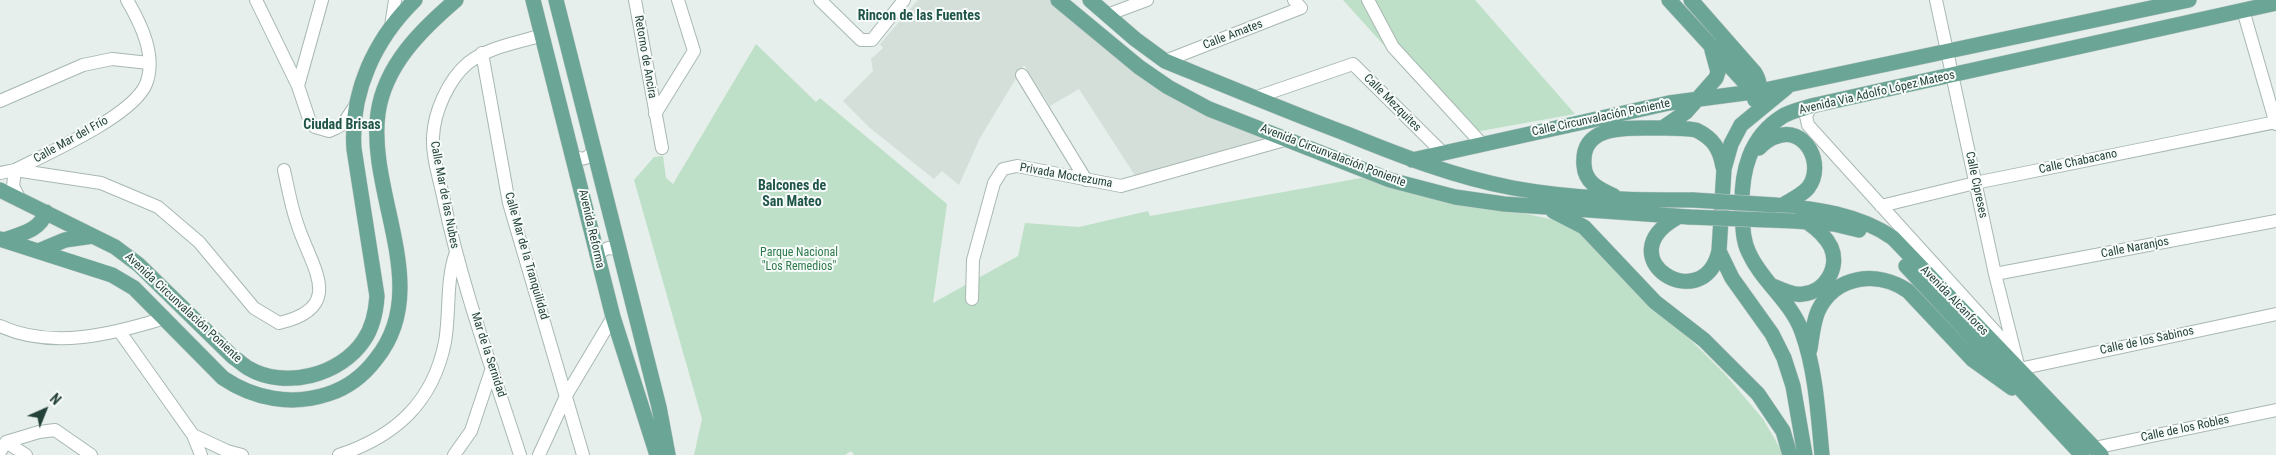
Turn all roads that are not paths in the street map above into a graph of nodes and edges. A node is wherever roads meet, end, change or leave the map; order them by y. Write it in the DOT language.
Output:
graph roads {
  1 [pos="127,0"];
  2 [pos="322,0"];
  3 [pos="395,0"];
  4 [pos="415,0"];
  5 [pos="456,0"];
  6 [pos="556,0"];
  7 [pos="634,0"];
  8 [pos="678,0"];
  9 [pos="820,0"];
  10 [pos="904,0"];
  11 [pos="1058,0"];
  12 [pos="1090,0"];
  13 [pos="1147,0"];
  14 [pos="1368,0"];
  15 [pos="1669,0"];
  16 [pos="1691,0"];
  17 [pos="1936,0"];
  18 [pos="2177,0"];
  19 [pos="2189,0"];
  20 [pos="257,1"];
  21 [pos="535,1"];
  22 [pos="2276,3"];
  23 [pos="1298,4"];
  24 [pos="2150,8"];
  25 [pos="2242,10"];
  26 [pos="1107,15"];
  27 [pos="390,26"];
  28 [pos="542,35"];
  29 [pos="1711,47"];
  30 [pos="1946,50"];
  31 [pos="482,53"];
  32 [pos="1165,61"];
  33 [pos="149,63"];
  34 [pos="1022,75"];
  35 [pos="1951,76"];
  36 [pos="1792,84"];
  37 [pos="298,86"];
  38 [pos="1760,91"];
  39 [pos="1700,97"];
  40 [pos="1254,98"];
  41 [pos="0,101"];
  42 [pos="357,103"];
  43 [pos="1811,106"];
  44 [pos="655,114"];
  45 [pos="2276,123"];
  46 [pos="1741,125"];
  47 [pos="1662,128"];
  48 [pos="1288,139"];
  49 [pos="1482,144"];
  50 [pos="593,148"];
  51 [pos="662,148"];
  52 [pos="1442,152"];
  53 [pos="573,155"];
  54 [pos="1748,157"];
  55 [pos="1412,160"];
  56 [pos="1724,169"];
  57 [pos="15,170"];
  58 [pos="284,170"];
  59 [pos="0,173"];
  60 [pos="1086,180"];
  61 [pos="1976,183"];
  62 [pos="0,190"];
  63 [pos="20,200"];
  64 [pos="1622,200"];
  65 [pos="1779,205"];
  66 [pos="1881,206"];
  67 [pos="1545,207"];
  68 [pos="46,212"];
  69 [pos="1683,217"];
  70 [pos="1801,221"];
  71 [pos="2276,221"];
  72 [pos="93,236"];
  73 [pos="2,239"];
  74 [pos="619,249"];
  75 [pos="41,250"];
  76 [pos="1719,251"];
  77 [pos="596,254"];
  78 [pos="455,255"];
  79 [pos="1995,274"];
  80 [pos="1773,286"];
  81 [pos="972,299"];
  82 [pos="2276,314"];
  83 [pos="613,317"];
  84 [pos="166,318"];
  85 [pos="0,326"];
  86 [pos="120,332"];
  87 [pos="2013,351"];
  88 [pos="1809,358"];
  89 [pos="492,368"];
  90 [pos="2019,368"];
  91 [pos="566,394"];
  92 [pos="2042,410"];
  93 [pos="2276,410"];
  94 [pos="193,435"];
  95 [pos="3,447"];
  96 [pos="2092,453"];
  97 [pos="26,455"];
  98 [pos="91,455"];
  99 [pos="200,455"];
  100 [pos="242,455"];
  101 [pos="339,455"];
  102 [pos="454,455"];
  103 [pos="520,455"];
  104 [pos="539,455"];
  105 [pos="583,455"];
  106 [pos="658,455"];
  107 [pos="668,455"];
  108 [pos="1790,455"];
  109 [pos="1805,455"];
  110 [pos="1822,455"];
  1 -- 33 [label="street, Calle Mar del Frío"];
  2 -- 37 [label="street"];
  3 -- 27 [label="street"];
  4 -- 27 [label="main road, Avenida Circunvalación Poniente"];
  5 -- 84 [label="main road, Avenida Circunvalación Poniente"];
  6 -- 50 [label="main road, Avenida Reforma"];
  7 -- 44 [label="street, Retorno de Ancira"];
  8 -- 44 [label="street, Retorno de Ancira"];
  9 -- 10 [label="street"];
  11 -- 48 [label="main road, Avenida Circunvalación Poniente"];
  12 -- 26 [label="main road, Avenida Circunvalación Poniente"];
  13 -- 26 [label="street"];
  14 -- 49 [label="street"];
  15 -- 29 [label="main road"];
  16 -- 38 [label="main road"];
  17 -- 30 [label="street, Calle Cipreses"];
  18 -- 24 [label="street"];
  19 -- 24 [label="main road, Avenida Via Adolfo López Mateos"];
  20 -- 37 [label="street"];
  21 -- 28 [label="main road, Avenida Reforma"];
  22 -- 25 [label="main road, Avenida Via Adolfo López Mateos"];
  23 -- 32 [label="street, Calle Amates"];
  24 -- 30 [label="main road, Avenida Via Adolfo López Mateos"];
  25 -- 35 [label="main road, Avenida Via Adolfo López Mateos"];
  25 -- 45 [label="street"];
  26 -- 32 [label="main road, Avenida Circunvalación Poniente"];
  27 -- 42 [label="main road, Avenida Circunvalación Poniente"];
  28 -- 31 [label="street, Calle Mar de las Nubes"];
  28 -- 53 [label="main road, Avenida Reforma"];
  29 -- 38 [label="main road"];
  29 -- 39 [label="main road"];
  30 -- 35 [label="street, Calle Cipreses"];
  30 -- 36 [label="main road, Avenida Via Adolfo López Mateos"];
  31 -- 78 [label="street, Calle Mar de las Nubes"];
  31 -- 91 [label="street, Calle Mar de la Tranquilidad"];
  32 -- 40 [label="main road, Avenida Circunvalación Poniente"];
  33 -- 41 [label="street"];
  33 -- 57 [label="street, Calle Mar del Frío"];
  34 -- 60 [label="street"];
  35 -- 43 [label="main road, Avenida Via Adolfo López Mateos"];
  35 -- 61 [label="street, Calle Cipreses"];
  36 -- 38 [label="main road, Calle Circunvalación Poniente"];
  36 -- 46 [label="main road, Avenida Via Adolfo López Mateos"];
  37 -- 42 [label="street"];
  38 -- 39 [label="main road, Calle Circunvalación Poniente"];
  38 -- 46 [label="main road"];
  39 -- 47 [label="main road"];
  39 -- 49 [label="main road, Calle Circunvalación Poniente"];
  40 -- 52 [label="street, Calle Mezquites"];
  40 -- 55 [label="main road, Avenida Circunvalación Poniente"];
  42 -- 72 [label="main road, Avenida Circunvalación Poniente"];
  43 -- 54 [label="main road, Avenida Via Adolfo López Mateos"];
  43 -- 66 [label="street, Avenida Alcanfores"];
  44 -- 51 [label="street, Retorno de Ancira"];
  45 -- 61 [label="street, Calle Chabacano"];
  46 -- 56 [label="main road, Avenida Via Adolfo López Mateos"];
  47 -- 56 [label="main road"];
  47 -- 64 [label="main road"];
  48 -- 60 [label="street, Privada Moctezuma"];
  48 -- 67 [label="main road, Avenida Circunvalación Poniente"];
  49 -- 52 [label="main road, Calle Circunvalación Poniente"];
  50 -- 53 [label="street"];
  50 -- 74 [label="main road, Avenida Reforma"];
  52 -- 55 [label="main road, Calle Circunvalación Poniente"];
  53 -- 77 [label="main road, Avenida Reforma"];
  54 -- 65 [label="main road"];
  54 -- 80 [label="main road, Avenida Via Adolfo López Mateos"];
  55 -- 64 [label="main road, Avenida Circunvalación Poniente"];
  56 -- 76 [label="main road, Avenida Via Adolfo López Mateos"];
  57 -- 58 [label="street"];
  57 -- 59 [label="street, Calle Mar del Frío"];
  57 -- 63 [label="street"];
  60 -- 81 [label="street, Privada Moctezuma"];
  61 -- 66 [label="street, Calle Chabacano"];
  61 -- 79 [label="street, Calle Cipreses"];
  62 -- 63 [label="main road, Avenida Circunvalación Poniente"];
  63 -- 68 [label="main road, Avenida Circunvalación Poniente"];
  64 -- 65 [label="main road, Avenida Circunvalación Poniente, bridge"];
  65 -- 90 [label="main road, Avenida Alcanfores"];
  66 -- 87 [label="street, Avenida Alcanfores"];
  67 -- 69 [label="main road, Avenida Circunvalación Poniente"];
  67 -- 108 [label="main road"];
  68 -- 72 [label="main road, Avenida Circunvalación Poniente"];
  68 -- 73 [label="main road"];
  69 -- 70 [label="main road, Avenida Circunvalación Poniente, bridge"];
  69 -- 76 [label="main road"];
  70 -- 80 [label="main road"];
  70 -- 92 [label="main road, Avenida Alcanfores"];
  71 -- 79 [label="street, Calle Naranjos"];
  72 -- 75 [label="main road"];
  73 -- 75 [label="main road, Avenida Circunvalación Poniente"];
  74 -- 77 [label="street"];
  74 -- 107 [label="main road, Avenida Reforma"];
  75 -- 84 [label="main road, Avenida Circunvalación Poniente"];
  76 -- 109 [label="main road, Avenida Via Adolfo López Mateos"];
  77 -- 83 [label="main road, Avenida Reforma"];
  78 -- 89 [label="street, Mar de la Sernidad"];
  78 -- 101 [label="street, Calle Mar de las Nubes"];
  79 -- 87 [label="street, Calle Cipreses"];
  80 -- 88 [label="main road, Avenida Via Adolfo López Mateos"];
  82 -- 90 [label="street, Calle de los Sabinos"];
  83 -- 91 [label="street"];
  83 -- 106 [label="main road, Avenida Reforma"];
  84 -- 86 [label="street"];
  85 -- 86 [label="street"];
  86 -- 94 [label="street"];
  87 -- 90 [label="street, Calle Cipreses"];
  88 -- 92 [label="main road"];
  88 -- 110 [label="main road, Avenida Via Adolfo López Mateos"];
  89 -- 102 [label="street"];
  89 -- 103 [label="street, Mar de la Sernidad"];
  90 -- 96 [label="main road, Avenida Alcanfores"];
  91 -- 104 [label="street"];
  91 -- 105 [label="street, Calle Mar de la Tranquilidad"];
  92 -- 96 [label="main road, Avenida Alcanfores"];
  93 -- 96 [label="street, Calle de los Robles"];
  94 -- 99 [label="street"];
  94 -- 100 [label="street"];
  95 -- 97 [label="street"];
  95 -- 98 [label="street"];
}
